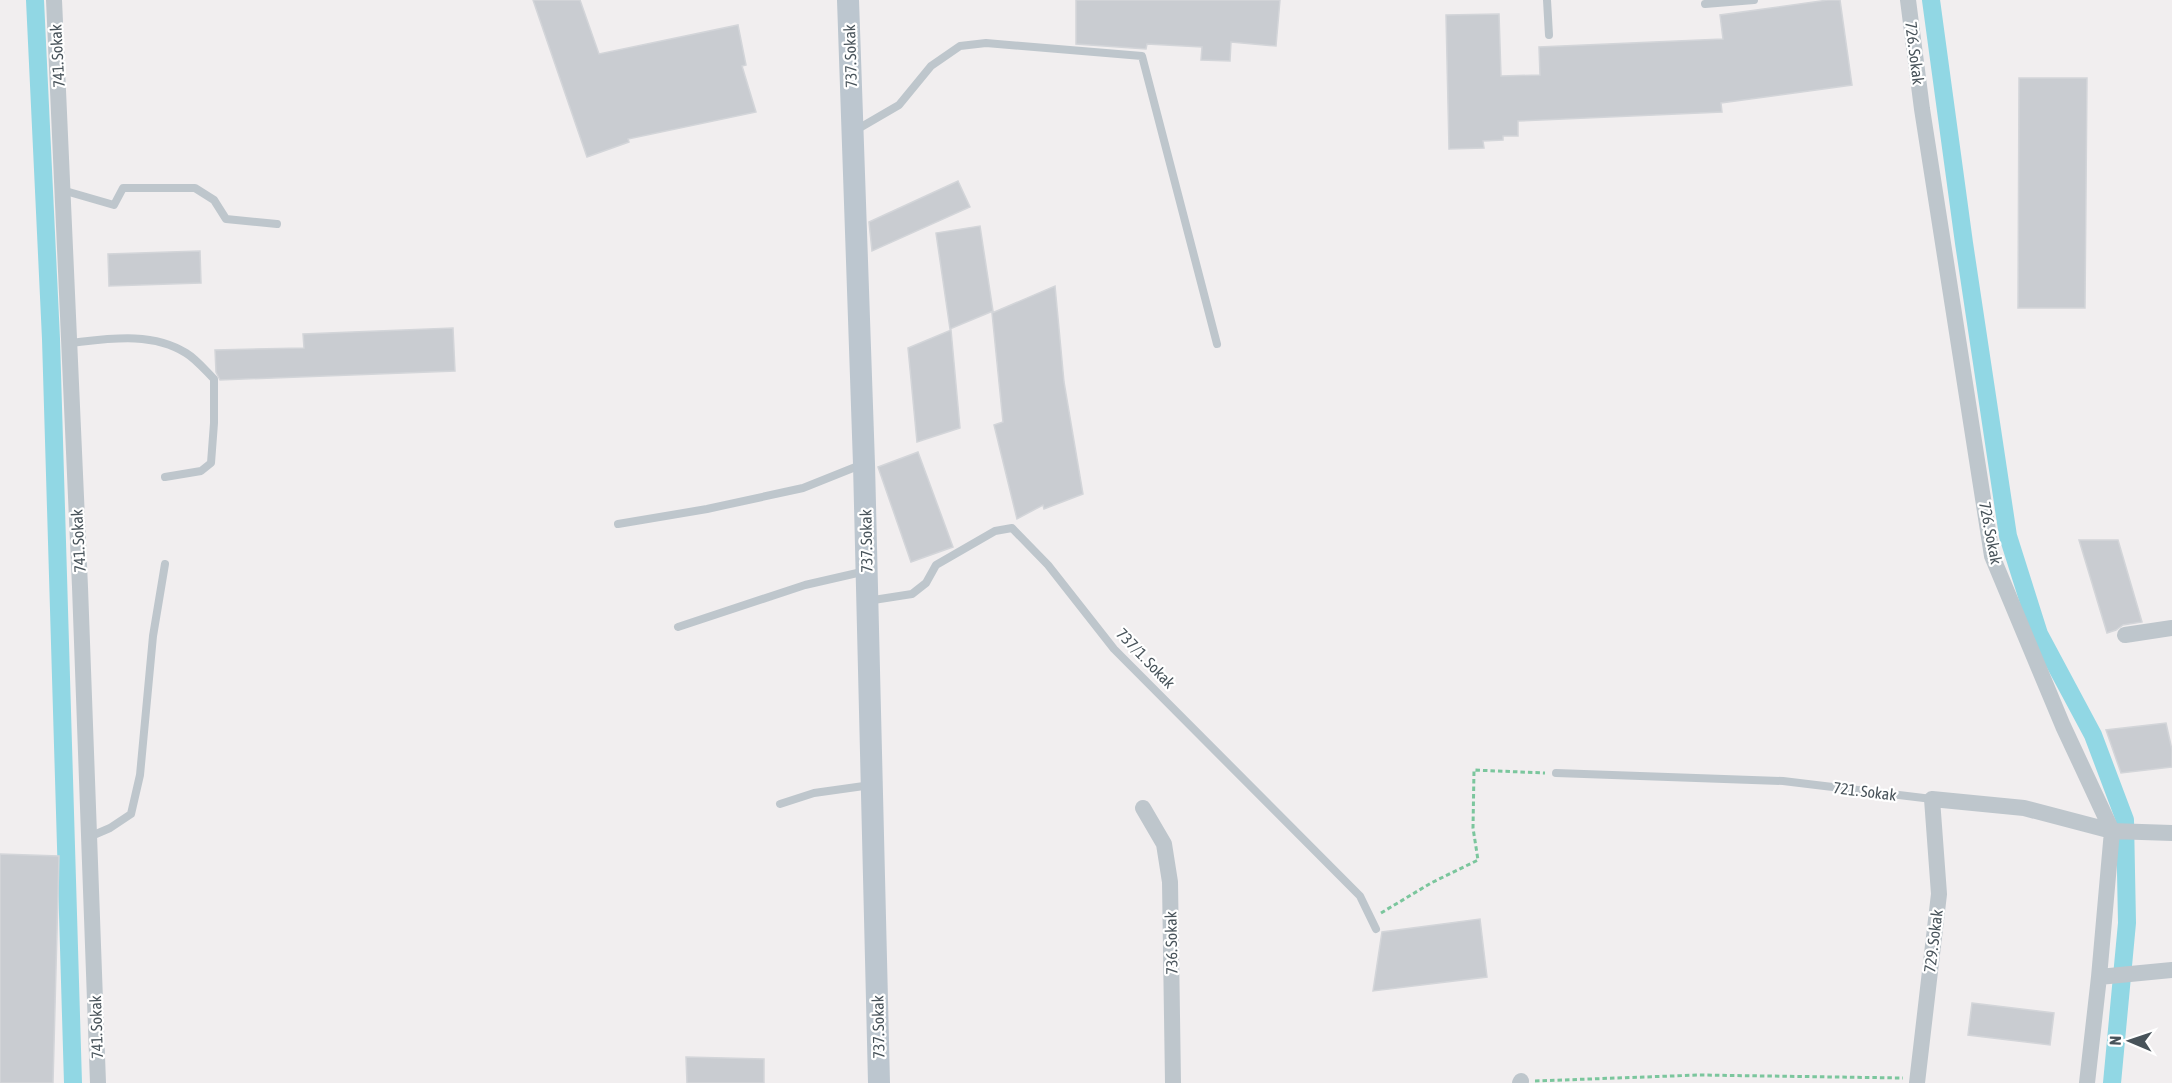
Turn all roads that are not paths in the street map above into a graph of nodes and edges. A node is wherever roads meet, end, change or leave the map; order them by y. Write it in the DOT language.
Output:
graph roads {
  1 [pos="54,0"];
  2 [pos="848,0"];
  3 [pos="1547,0"];
  4 [pos="1754,0"];
  5 [pos="1908,0"];
  6 [pos="1705,4"];
  7 [pos="1549,34"];
  8 [pos="853,131"];
  9 [pos="62,190"];
  10 [pos="277,224"];
  11 [pos="69,343"];
  12 [pos="1217,344"];
  13 [pos="864,464"];
  14 [pos="165,477"];
  15 [pos="618,524"];
  16 [pos="165,564"];
  17 [pos="866,571"];
  18 [pos="867,602"];
  19 [pos="678,627"];
  20 [pos="2172,628"];
  21 [pos="2125,635"];
  22 [pos="1556,773"];
  23 [pos="872,785"];
  24 [pos="1932,799"];
  25 [pos="780,804"];
  26 [pos="1143,808"];
  27 [pos="2112,831"];
  28 [pos="2166,833"];
  29 [pos="88,837"];
  30 [pos="1376,928"];
  31 [pos="2165,970"];
  32 [pos="2100,976"];
  33 [pos="1917,1081"];
  34 [pos="98,1083"];
  35 [pos="879,1083"];
  36 [pos="1173,1083"];
  37 [pos="2087,1083"];
  1 -- 9 [label="street, 741. Sokak"];
  2 -- 8 [label="street, 737. Sokak"];
  3 -- 7 [label="lane"];
  4 -- 6 [label="lane"];
  5 -- 27 [label="street, 726. Sokak"];
  8 -- 12 [label="lane"];
  8 -- 13 [label="street, 737. Sokak"];
  9 -- 10 [label="lane"];
  9 -- 11 [label="street, 741. Sokak"];
  11 -- 14 [label="lane"];
  11 -- 29 [label="street, 741. Sokak"];
  13 -- 15 [label="lane"];
  13 -- 17 [label="street, 737. Sokak"];
  16 -- 29 [label="lane"];
  17 -- 18 [label="street, 737. Sokak"];
  17 -- 19 [label="lane"];
  18 -- 23 [label="street, 737. Sokak"];
  18 -- 30 [label="lane, 737/1. Sokak"];
  20 -- 21 [label="street"];
  22 -- 24 [label="lane, 721. Sokak"];
  23 -- 25 [label="lane"];
  23 -- 35 [label="street, 737. Sokak"];
  24 -- 27 [label="street, 721. Sokak"];
  24 -- 33 [label="street, 729. Sokak"];
  26 -- 36 [label="street, 736. Sokak"];
  27 -- 28 [label="street, 721. Sokak"];
  27 -- 32 [label="street"];
  29 -- 34 [label="street, 741. Sokak"];
  31 -- 32 [label="street"];
  32 -- 37 [label="street"];
}
